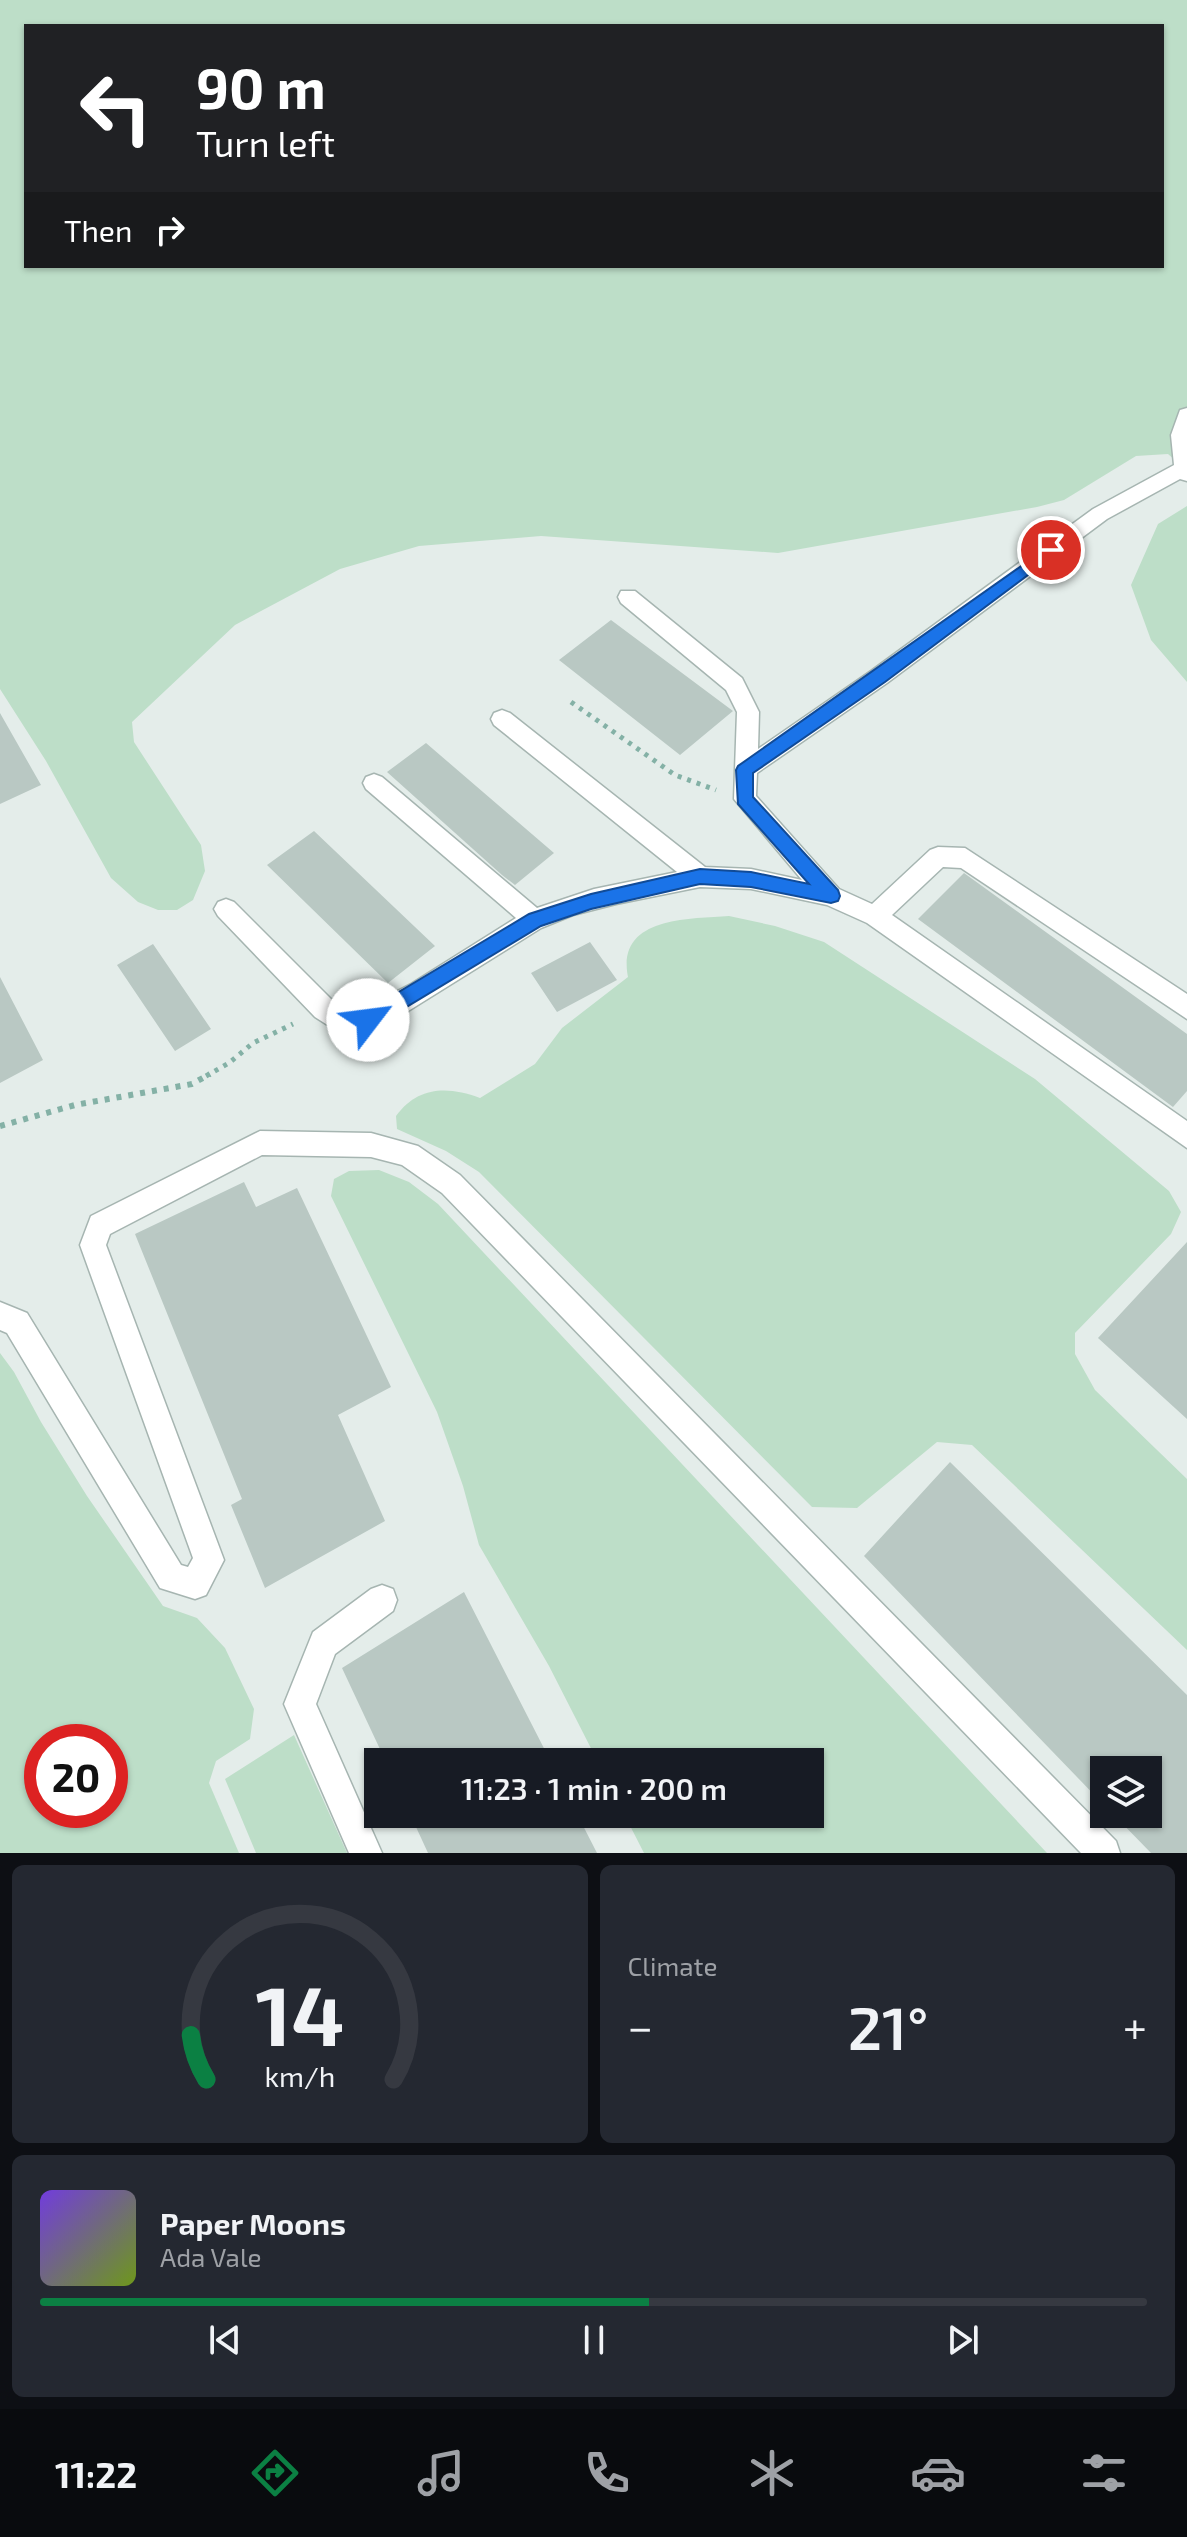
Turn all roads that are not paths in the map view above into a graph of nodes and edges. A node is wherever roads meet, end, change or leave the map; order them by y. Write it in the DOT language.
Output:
graph roads {
  1 [pos="1187,415"];
  2 [pos="1185,471"];
  3 [pos="628,597"];
  4 [pos="502,719"];
  5 [pos="744,770"];
  6 [pos="374,783"];
  7 [pos="700,877"];
  8 [pos="831,896"];
  9 [pos="226,909"];
  10 [pos="875,916"];
  11 [pos="535,920"];
  12 [pos="1187,1008"];
  13 [pos="1187,1136"];
  14 [pos="0,1316"];
  15 [pos="382,1600"];
  16 [pos="366,1853"];
  17 [pos="1104,1853"];
  1 -- 2 [label="lane"];
  2 -- 5 [label="lane"];
  3 -- 5 [label="lane"];
  4 -- 7 [label="lane"];
  5 -- 8 [label="lane"];
  6 -- 11 [label="lane"];
  7 -- 8 [label="lane"];
  7 -- 11 [label="lane"];
  8 -- 10 [label="lane"];
  9 -- 11 [label="lane"];
  10 -- 12 [label="lane"];
  10 -- 13 [label="lane"];
  14 -- 17 [label="lane"];
  15 -- 16 [label="lane"];
}
